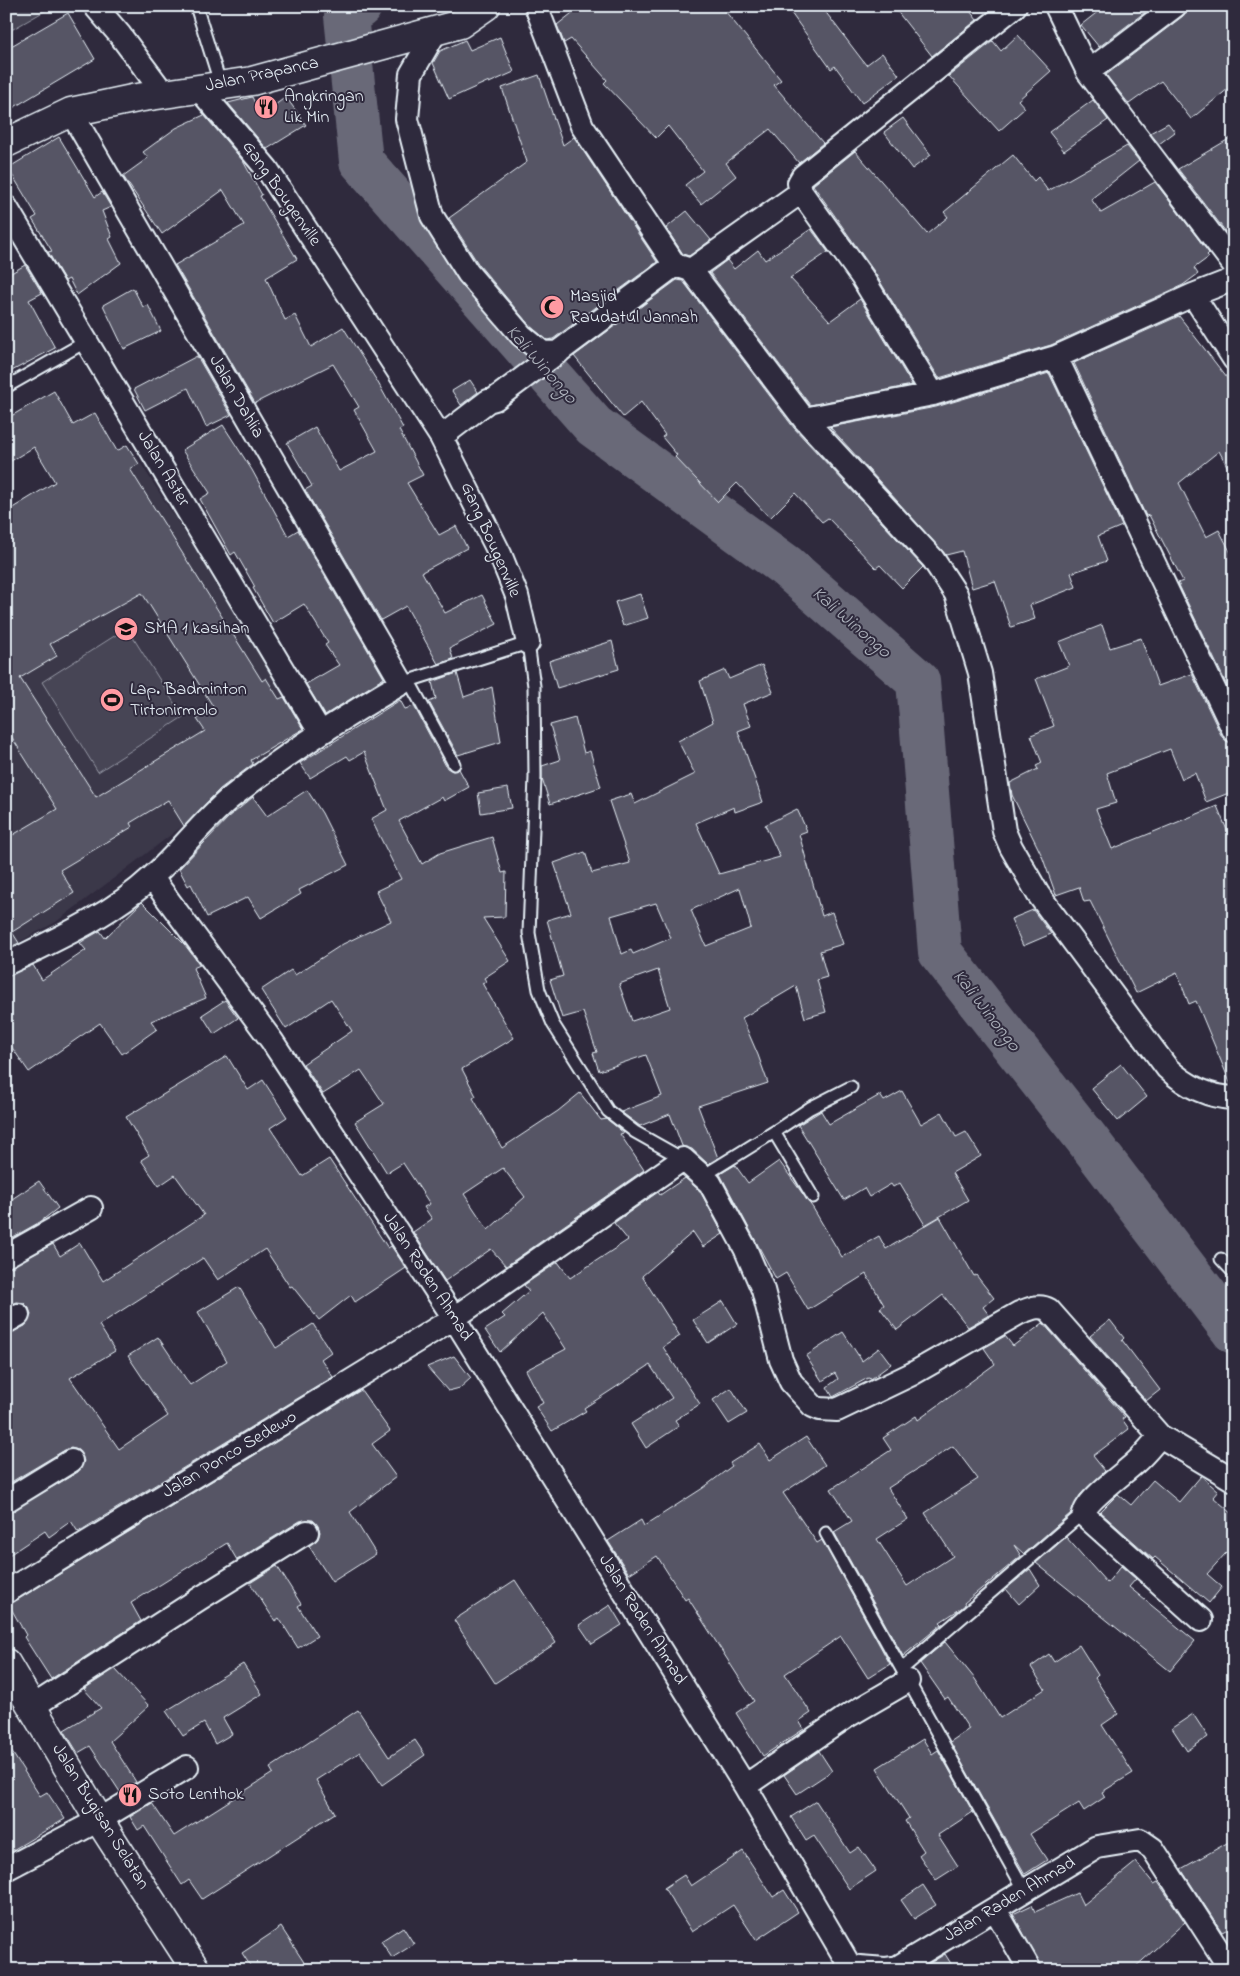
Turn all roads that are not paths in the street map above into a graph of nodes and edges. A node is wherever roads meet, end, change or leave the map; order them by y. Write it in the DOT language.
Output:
graph roads {
  1 [pos="95,6"];
  2 [pos="196,6"];
  3 [pos="486,6"];
  4 [pos="536,6"];
  5 [pos="1015,6"];
  6 [pos="1056,6"];
  7 [pos="1175,6"];
  8 [pos="436,31"];
  9 [pos="1088,72"];
  10 [pos="210,88"];
  11 [pos="164,94"];
  12 [pos="71,112"];
  13 [pos="6,143"];
  14 [pos="801,192"];
  15 [pos="6,207"];
  16 [pos="1234,264"];
  17 [pos="683,267"];
  18 [pos="1234,279"];
  19 [pos="1193,295"];
  20 [pos="87,341"];
  21 [pos="555,354"];
  22 [pos="1056,357"];
  23 [pos="1234,359"];
  24 [pos="6,386"];
  25 [pos="934,394"];
  26 [pos="804,419"];
  27 [pos="441,437"];
  28 [pos="523,644"];
  29 [pos="406,682"];
  30 [pos="1232,720"];
  31 [pos="320,732"];
  32 [pos="454,764"];
  33 [pos="152,878"];
  34 [pos="6,964"];
  35 [pos="851,1087"];
  36 [pos="1234,1098"];
  37 [pos="774,1132"];
  38 [pos="672,1166"];
  39 [pos="703,1176"];
  40 [pos="813,1197"];
  41 [pos="92,1208"];
  42 [pos="6,1256"];
  43 [pos="1221,1259"];
  44 [pos="1234,1273"];
  45 [pos="454,1318"];
  46 [pos="1160,1436"];
  47 [pos="71,1461"];
  48 [pos="1234,1480"];
  49 [pos="6,1501"];
  50 [pos="1084,1512"];
  51 [pos="307,1532"];
  52 [pos="826,1533"];
  53 [pos="6,1592"];
  54 [pos="1200,1620"];
  55 [pos="7,1667"];
  56 [pos="905,1675"];
  57 [pos="32,1707"];
  58 [pos="187,1768"];
  59 [pos="745,1786"];
  60 [pos="99,1820"];
  61 [pos="6,1869"];
  62 [pos="1025,1891"];
  63 [pos="995,1909"];
  64 [pos="847,1968"];
  65 [pos="196,1970"];
  66 [pos="1030,1970"];
  67 [pos="1231,1970"];
  1 -- 11 [label="street"];
  2 -- 10 [label="lane"];
  3 -- 8 [label="street, Jalan Prapanca"];
  4 -- 17 [label="street"];
  5 -- 14 [label="street"];
  6 -- 9 [label="street"];
  7 -- 9 [label="street"];
  8 -- 10 [label="street, Jalan Prapanca"];
  8 -- 21 [label="street"];
  9 -- 16 [label="street"];
  10 -- 11 [label="street, Jalan Prapanca"];
  10 -- 27 [label="street, Gang Bougenville"];
  11 -- 12 [label="street, Jalan Prapanca"];
  12 -- 13 [label="street, Jalan Prapanca"];
  12 -- 29 [label="street, Jalan Dahlia"];
  14 -- 17 [label="street"];
  14 -- 25 [label="street"];
  15 -- 20 [label="street, Jalan Aster"];
  17 -- 21 [label="street"];
  17 -- 26 [label="street"];
  18 -- 19 [label="street"];
  19 -- 22 [label="street"];
  19 -- 23 [label="street"];
  20 -- 24 [label="lane"];
  20 -- 31 [label="street, Jalan Aster"];
  21 -- 27 [label="street"];
  22 -- 25 [label="street"];
  22 -- 30 [label="street"];
  25 -- 26 [label="street"];
  26 -- 36 [label="street"];
  27 -- 28 [label="street, Gang Bougenville"];
  28 -- 29 [label="lane"];
  28 -- 38 [label="lane, Gang Bougenville"];
  29 -- 31 [label="street"];
  29 -- 32 [label="lane"];
  31 -- 33 [label="street"];
  33 -- 34 [label="street"];
  33 -- 45 [label="street, Jalan Raden Ahmad"];
  35 -- 37 [label="lane"];
  37 -- 39 [label="lane"];
  37 -- 40 [label="lane"];
  38 -- 39 [label="street"];
  38 -- 45 [label="street, Jalan Ponco Sedewo"];
  39 -- 46 [label="street"];
  41 -- 42 [label="street"];
  43 -- 44 [label="lane"];
  45 -- 53 [label="street, Jalan Ponco Sedewo"];
  45 -- 59 [label="street, Jalan Raden Ahmad"];
  46 -- 48 [label="street"];
  46 -- 50 [label="street"];
  47 -- 49 [label="street"];
  50 -- 54 [label="street"];
  50 -- 56 [label="lane"];
  51 -- 57 [label="street"];
  52 -- 56 [label="lane"];
  55 -- 57 [label="street, Jalan Bugisan Selatan"];
  56 -- 59 [label="street"];
  56 -- 62 [label="lane"];
  57 -- 60 [label="street, Jalan Bugisan Selatan"];
  58 -- 60 [label="street"];
  59 -- 64 [label="street, Jalan Raden Ahmad"];
  60 -- 61 [label="street"];
  60 -- 65 [label="street, Jalan Bugisan Selatan"];
  62 -- 63 [label="street, Jalan Raden Ahmad"];
  62 -- 67 [label="street, Jalan Raden Ahmad"];
  63 -- 64 [label="street, Jalan Raden Ahmad"];
  63 -- 66 [label="street"];
}
